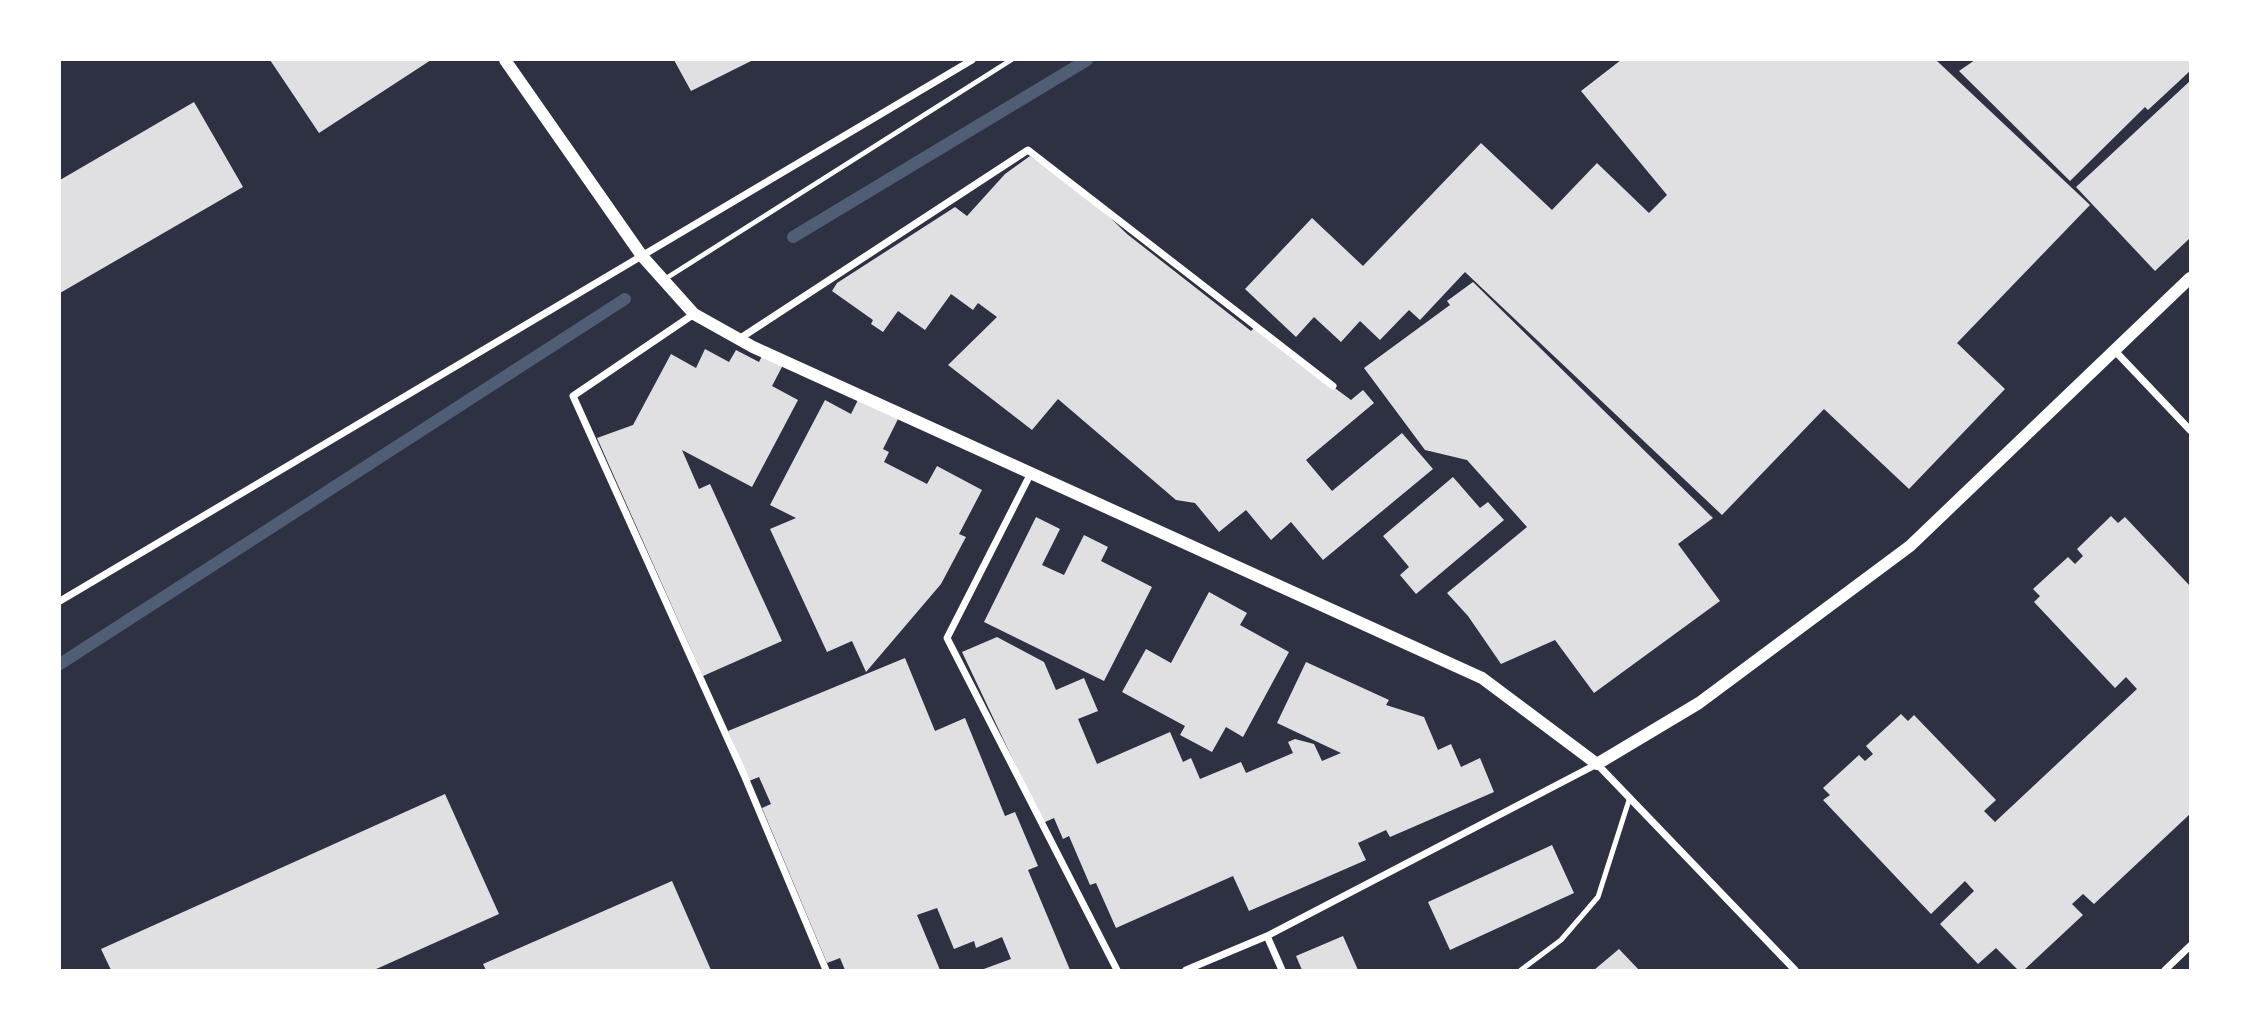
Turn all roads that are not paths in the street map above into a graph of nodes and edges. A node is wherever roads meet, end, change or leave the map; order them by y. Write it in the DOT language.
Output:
graph roads {
  1 [pos="505,60"];
  2 [pos="972,60"];
  3 [pos="1011,60"];
  4 [pos="642,256"];
  5 [pos="2190,278"];
  6 [pos="663,280"];
  7 [pos="694,314"];
  8 [pos="739,339"];
  9 [pos="2115,351"];
  10 [pos="1333,386"];
  11 [pos="2190,430"];
  12 [pos="1031,473"];
  13 [pos="60,601"];
  14 [pos="1597,764"];
  15 [pos="1629,797"];
  16 [pos="1267,936"];
  17 [pos="2190,946"];
  18 [pos="826,971"];
  19 [pos="1117,971"];
  20 [pos="1186,971"];
  21 [pos="1282,971"];
  22 [pos="1521,971"];
  23 [pos="1795,971"];
  24 [pos="2165,971"];
  1 -- 4 [label="street"];
  2 -- 4 [label="street"];
  3 -- 6 [label="lane"];
  4 -- 6 [label="street"];
  4 -- 13 [label="street"];
  5 -- 9 [label="street"];
  6 -- 7 [label="street"];
  7 -- 8 [label="street"];
  7 -- 18 [label="street"];
  8 -- 10 [label="street"];
  8 -- 12 [label="street"];
  9 -- 11 [label="street"];
  9 -- 14 [label="street"];
  12 -- 14 [label="street"];
  12 -- 19 [label="street"];
  14 -- 15 [label="street"];
  14 -- 16 [label="street"];
  15 -- 22 [label="lane"];
  15 -- 23 [label="street"];
  16 -- 20 [label="street"];
  16 -- 21 [label="street"];
  17 -- 24 [label="street"];
}
